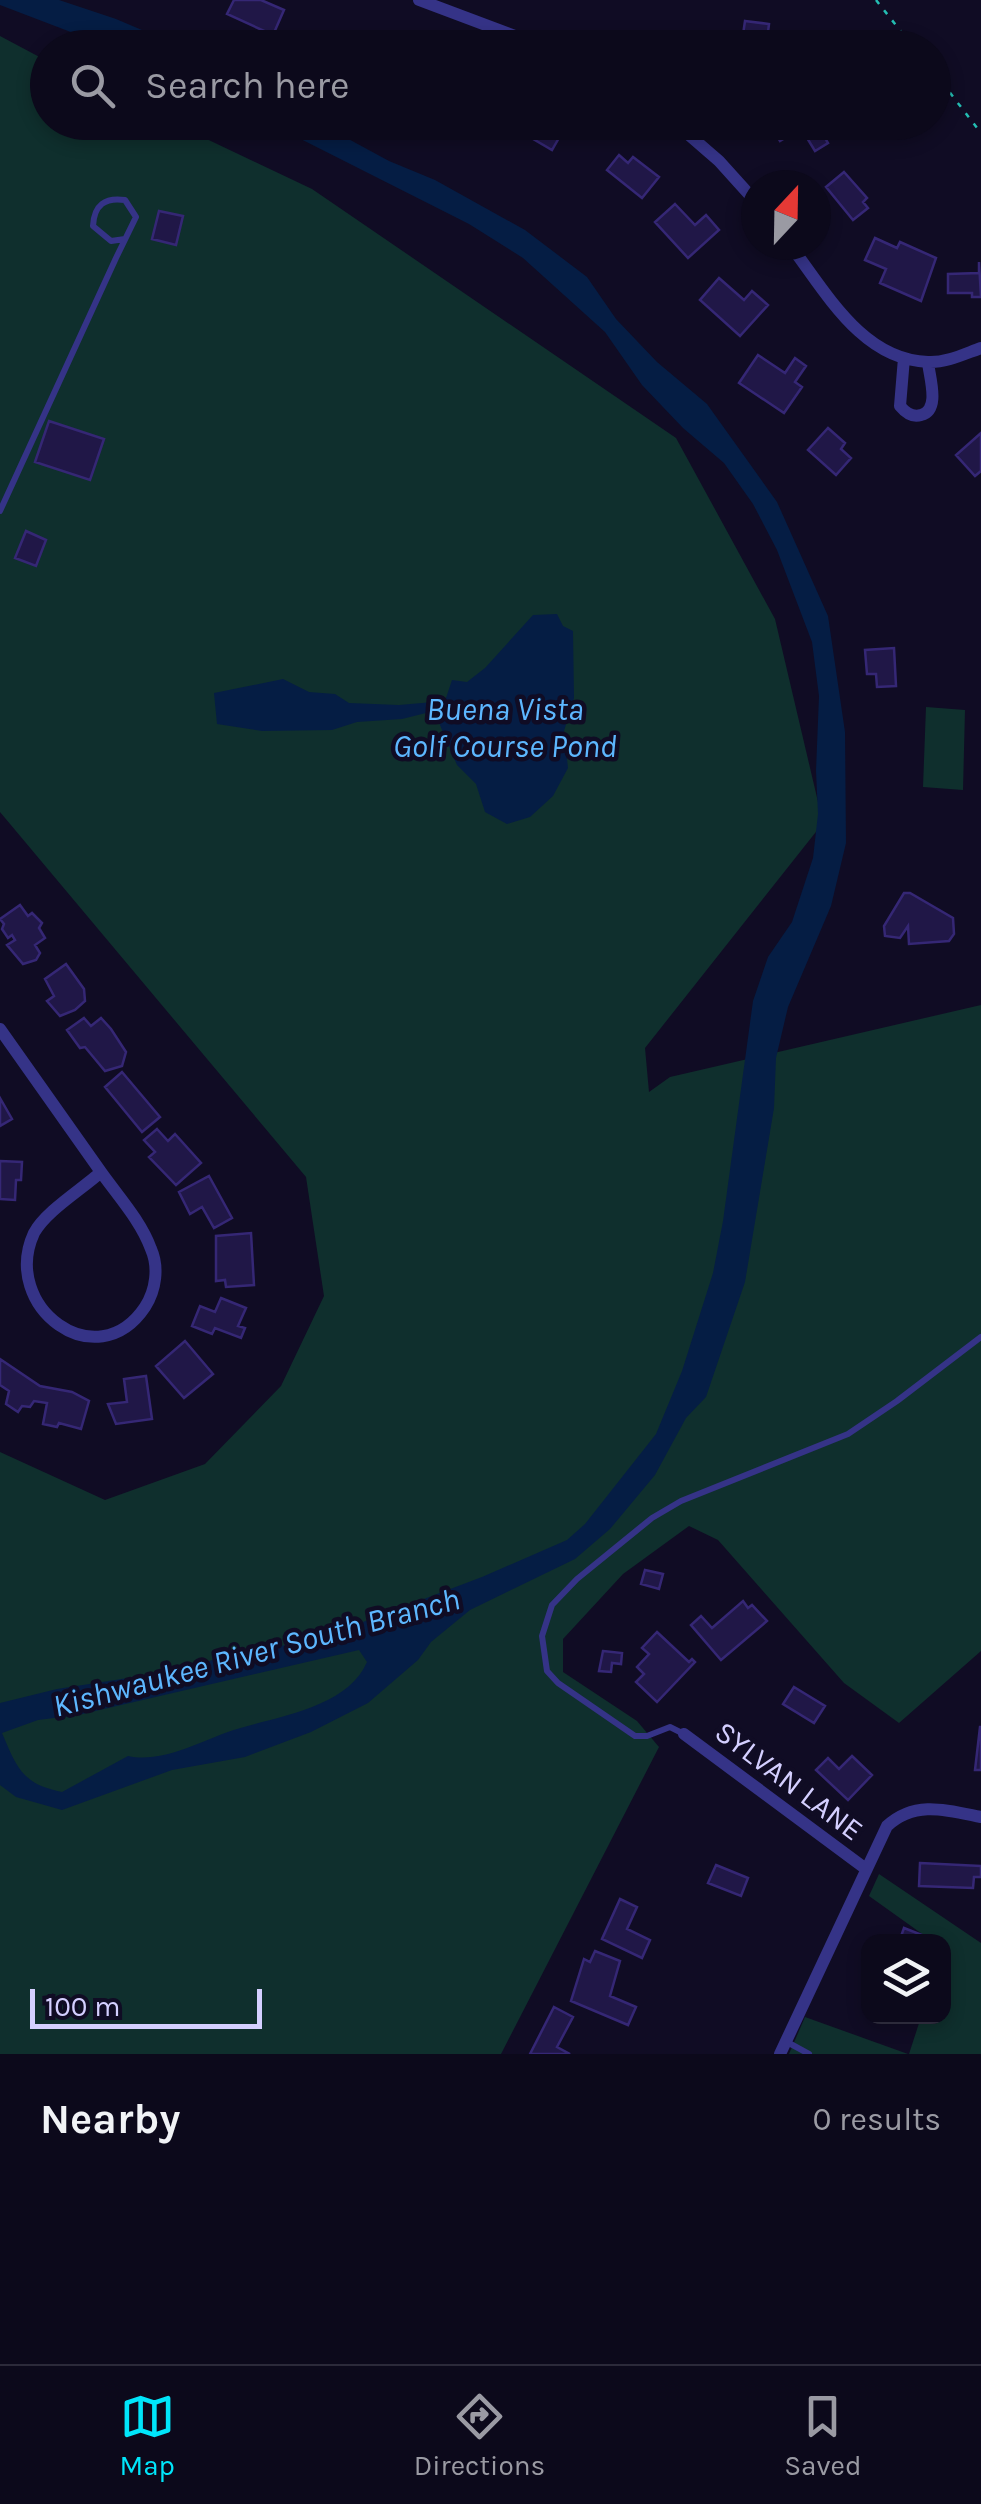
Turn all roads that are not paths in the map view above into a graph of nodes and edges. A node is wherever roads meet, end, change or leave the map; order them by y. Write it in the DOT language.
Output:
graph roads {
  1 [pos="419,0"];
  2 [pos="499,30"];
  3 [pos="695,140"];
  4 [pos="741,185"];
  5 [pos="125,239"];
  6 [pos="802,260"];
  7 [pos="981,348"];
  8 [pos="904,358"];
  9 [pos="928,362"];
  10 [pos="0,511"];
  11 [pos="0,1028"];
  12 [pos="101,1172"];
  13 [pos="981,1337"];
  14 [pos="684,1734"];
  15 [pos="981,1817"];
  16 [pos="866,1869"];
  17 [pos="783,2048"];
  18 [pos="810,2054"];
  1 -- 2 [label="street"];
  3 -- 4 [label="street"];
  5 -- 5 [label="lane"];
  5 -- 10 [label="lane"];
  6 -- 8 [label="street"];
  7 -- 9 [label="street"];
  8 -- 9 [label="street"];
  8 -- 9 [label="street"];
  11 -- 12 [label="street"];
  12 -- 12 [label="street"];
  13 -- 14 [label="lane"];
  14 -- 16 [label="street, SYLVAN LANE"];
  15 -- 16 [label="street"];
  16 -- 17 [label="street"];
  17 -- 18 [label="lane"];
}
